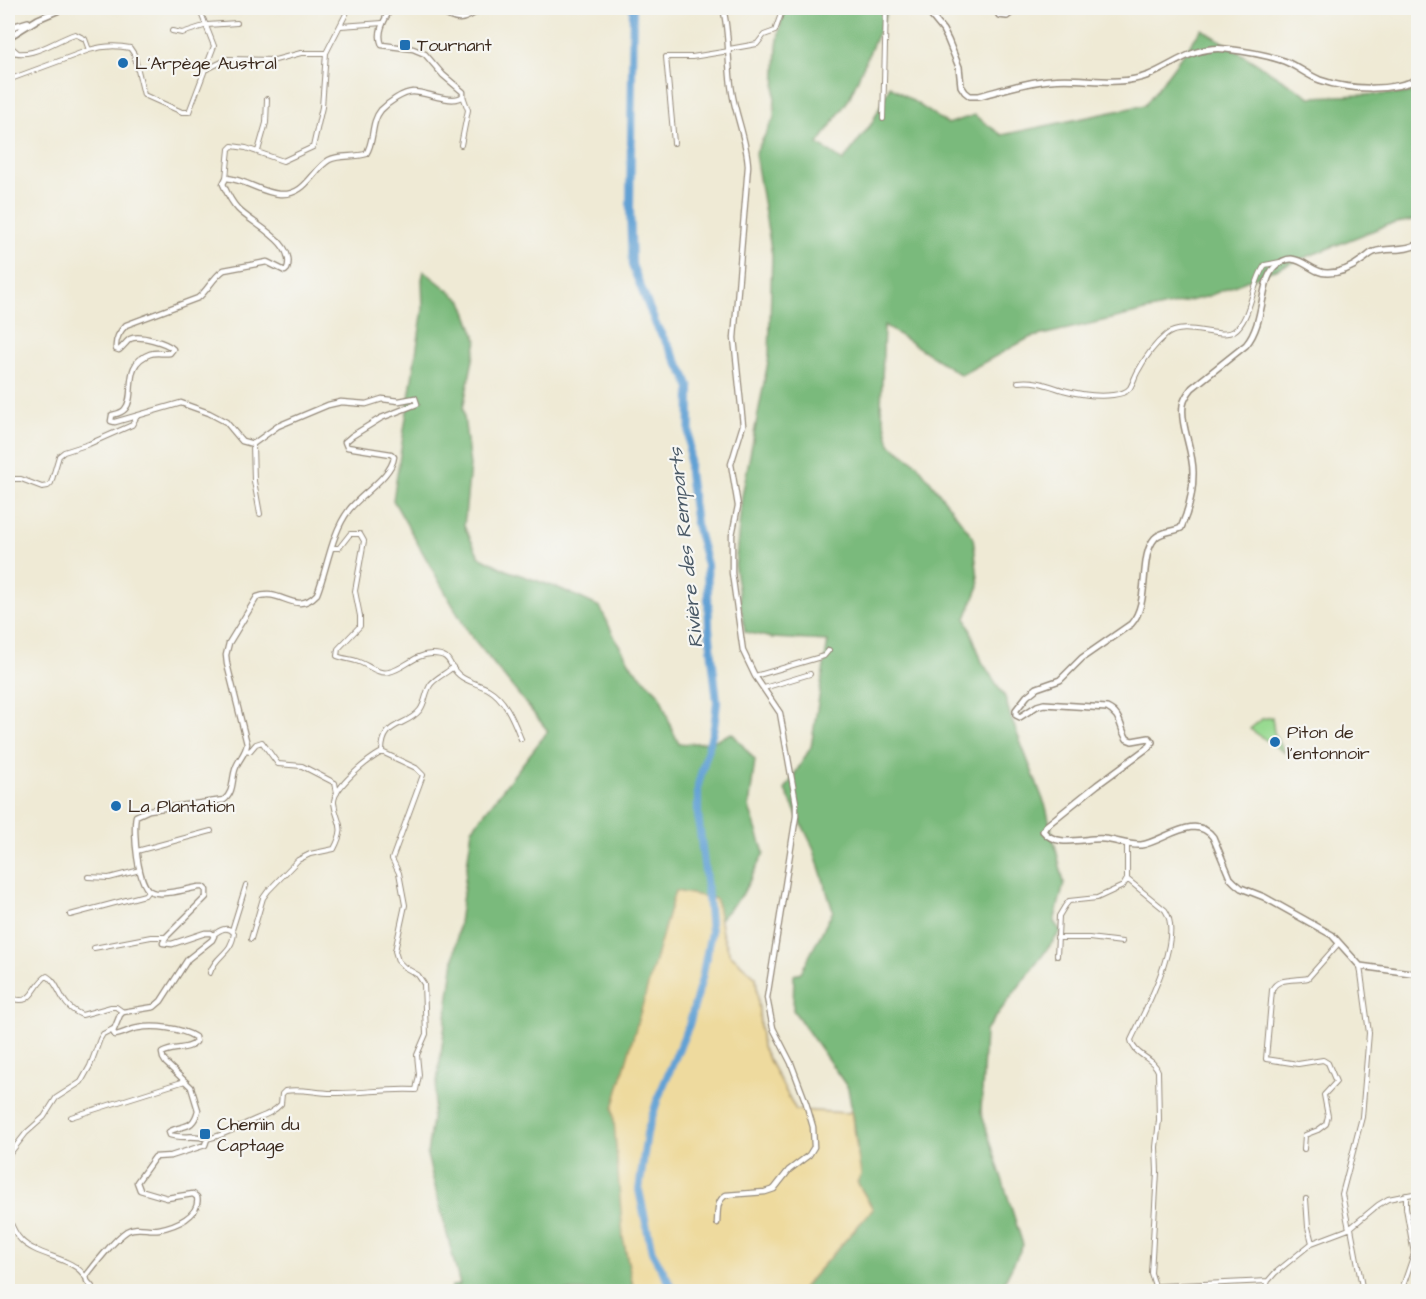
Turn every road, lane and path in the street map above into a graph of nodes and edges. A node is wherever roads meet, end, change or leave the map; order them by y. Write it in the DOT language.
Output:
graph roads {
  1 [pos="64,8"];
  2 [pos="199,8"];
  3 [pos="349,8"];
  4 [pos="391,8"];
  5 [pos="433,8"];
  6 [pos="482,8"];
  7 [pos="723,8"];
  8 [pos="886,8"];
  9 [pos="925,8"];
  10 [pos="996,8"];
  11 [pos="1017,8"];
  12 [pos="782,14"];
  13 [pos="237,23"];
  14 [pos="383,24"];
  15 [pos="207,25"];
  16 [pos="341,26"];
  17 [pos="172,31"];
  18 [pos="8,36"];
  19 [pos="89,50"];
  20 [pos="729,50"];
  21 [pos="8,51"];
  22 [pos="326,53"];
  23 [pos="18,54"];
  24 [pos="207,69"];
  25 [pos="1419,78"];
  26 [pos="8,80"];
  27 [pos="463,96"];
  28 [pos="267,99"];
  29 [pos="884,119"];
  30 [pos="674,143"];
  31 [pos="461,145"];
  32 [pos="258,151"];
  33 [pos="226,178"];
  34 [pos="1419,244"];
  35 [pos="1284,262"];
  36 [pos="1018,382"];
  37 [pos="137,416"];
  38 [pos="253,444"];
  39 [pos="8,479"];
  40 [pos="260,514"];
  41 [pos="332,548"];
  42 [pos="829,650"];
  43 [pos="453,667"];
  44 [pos="810,674"];
  45 [pos="755,676"];
  46 [pos="764,688"];
  47 [pos="521,739"];
  48 [pos="246,750"];
  49 [pos="382,752"];
  50 [pos="337,794"];
  51 [pos="211,831"];
  52 [pos="1127,843"];
  53 [pos="138,851"];
  54 [pos="140,870"];
  55 [pos="88,877"];
  56 [pos="1127,879"];
  57 [pos="246,885"];
  58 [pos="148,891"];
  59 [pos="70,915"];
  60 [pos="232,931"];
  61 [pos="213,935"];
  62 [pos="166,937"];
  63 [pos="1057,938"];
  64 [pos="251,939"];
  65 [pos="1122,942"];
  66 [pos="1340,943"];
  67 [pos="94,948"];
  68 [pos="1057,957"];
  69 [pos="1360,966"];
  70 [pos="210,973"];
  71 [pos="1419,974"];
  72 [pos="8,996"];
  73 [pos="123,1012"];
  74 [pos="113,1029"];
  75 [pos="186,1081"];
  76 [pos="71,1117"];
  77 [pos="207,1139"];
  78 [pos="1304,1149"];
  79 [pos="8,1156"];
  80 [pos="1419,1193"];
  81 [pos="1406,1195"];
  82 [pos="1306,1199"];
  83 [pos="8,1216"];
  84 [pos="717,1223"];
  85 [pos="1350,1229"];
  86 [pos="1312,1243"];
  87 [pos="86,1278"];
  88 [pos="1268,1281"];
  89 [pos="96,1292"];
  90 [pos="1264,1292"];
  91 [pos="1363,1292"];
  92 [pos="1401,1292"];
  1 -- 18 [label="main road"];
  2 -- 15 [label="street"];
  3 -- 16 [label="street"];
  4 -- 14 [label="street"];
  5 -- 6 [label="street"];
  7 -- 20 [label="street"];
  8 -- 29 [label="street"];
  9 -- 25 [label="main road"];
  10 -- 11 [label="main road"];
  12 -- 20 [label="street"];
  13 -- 15 [label="street"];
  14 -- 16 [label="street"];
  14 -- 27 [label="street"];
  15 -- 17 [label="street"];
  15 -- 24 [label="street"];
  16 -- 22 [label="street"];
  18 -- 23 [label="street"];
  19 -- 23 [label="street"];
  19 -- 24 [label="street"];
  19 -- 26 [label="street"];
  20 -- 30 [label="street"];
  20 -- 45 [label="street"];
  21 -- 23 [label="street"];
  22 -- 24 [label="street"];
  22 -- 32 [label="street"];
  27 -- 31 [label="street"];
  27 -- 33 [label="street"];
  28 -- 32 [label="street"];
  32 -- 33 [label="street"];
  33 -- 37 [label="street"];
  34 -- 35 [label="main road"];
  35 -- 36 [label="street"];
  35 -- 52 [label="main road"];
  37 -- 38 [label="street"];
  37 -- 39 [label="street"];
  38 -- 40 [label="street"];
  38 -- 41 [label="street"];
  41 -- 43 [label="street"];
  41 -- 48 [label="street"];
  42 -- 45 [label="street"];
  43 -- 47 [label="street"];
  43 -- 49 [label="street"];
  44 -- 46 [label="street"];
  45 -- 46 [label="street"];
  46 -- 84 [label="street"];
  48 -- 50 [label="street"];
  48 -- 53 [label="street"];
  49 -- 50 [label="street"];
  49 -- 77 [label="street"];
  50 -- 64 [label="street"];
  51 -- 53 [label="street"];
  52 -- 56 [label="street"];
  52 -- 66 [label="main road"];
  53 -- 54 [label="street"];
  54 -- 55 [label="street"];
  54 -- 58 [label="street"];
  56 -- 63 [label="street"];
  56 -- 88 [label="street"];
  57 -- 60 [label="street"];
  58 -- 59 [label="street"];
  58 -- 62 [label="street"];
  60 -- 61 [label="street"];
  60 -- 70 [label="street"];
  61 -- 62 [label="street"];
  61 -- 73 [label="street"];
  62 -- 67 [label="street"];
  63 -- 65 [label="street"];
  63 -- 68 [label="street"];
  66 -- 69 [label="main road"];
  66 -- 78 [label="street"];
  69 -- 71 [label="main road"];
  69 -- 85 [label="street"];
  72 -- 73 [label="street"];
  73 -- 74 [label="street"];
  74 -- 75 [label="street"];
  74 -- 79 [label="street"];
  75 -- 76 [label="street"];
  75 -- 77 [label="street"];
  77 -- 87 [label="street"];
  80 -- 81 [label="street"];
  81 -- 85 [label="street"];
  81 -- 92 [label="street"];
  82 -- 86 [label="street"];
  83 -- 87 [label="street"];
  85 -- 86 [label="street"];
  85 -- 91 [label="street"];
  86 -- 88 [label="street"];
  87 -- 89 [label="street"];
  88 -- 90 [label="street"];
}
